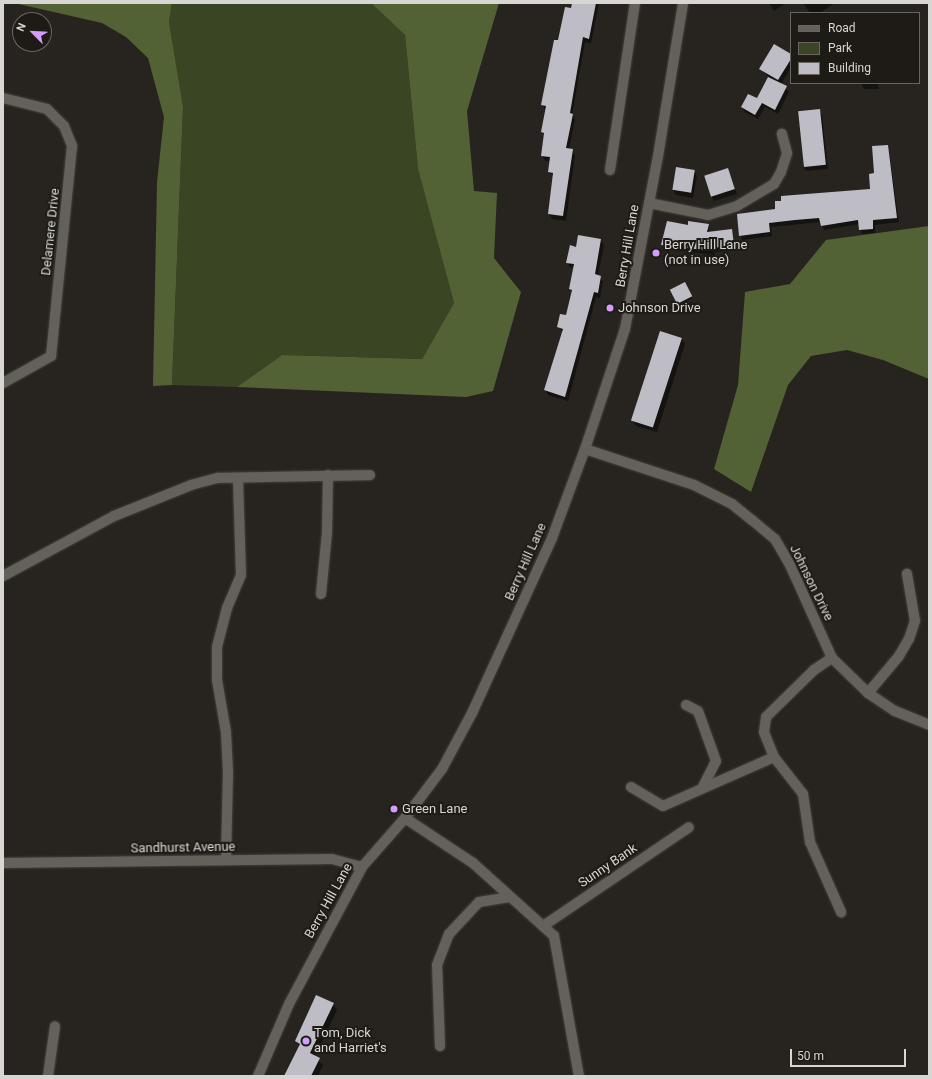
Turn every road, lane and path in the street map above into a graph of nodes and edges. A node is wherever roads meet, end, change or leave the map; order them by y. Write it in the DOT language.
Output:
graph roads {
  1 [pos="635,3"];
  2 [pos="683,3"];
  3 [pos="3,98"];
  4 [pos="782,134"];
  5 [pos="610,170"];
  6 [pos="649,203"];
  7 [pos="3,383"];
  8 [pos="586,449"];
  9 [pos="328,475"];
  10 [pos="370,475"];
  11 [pos="238,478"];
  12 [pos="907,574"];
  13 [pos="3,576"];
  14 [pos="321,594"];
  15 [pos="832,658"];
  16 [pos="868,693"];
  17 [pos="686,705"];
  18 [pos="929,725"];
  19 [pos="774,757"];
  20 [pos="631,788"];
  21 [pos="702,788"];
  22 [pos="405,818"];
  23 [pos="689,827"];
  24 [pos="226,860"];
  25 [pos="3,863"];
  26 [pos="362,867"];
  27 [pos="510,897"];
  28 [pos="841,912"];
  29 [pos="543,926"];
  30 [pos="55,1026"];
  31 [pos="440,1046"];
  32 [pos="48,1076"];
  33 [pos="258,1076"];
  34 [pos="579,1076"];
  1 -- 5 [label="street"];
  2 -- 6 [label="street, Berry Hill Lane"];
  3 -- 7 [label="street, Delamere Drive"];
  4 -- 6 [label="street"];
  6 -- 8 [label="street, Berry Hill Lane"];
  8 -- 15 [label="street, Johnson Drive"];
  8 -- 22 [label="street, Berry Hill Lane"];
  9 -- 10 [label="street"];
  9 -- 11 [label="street"];
  9 -- 14 [label="street"];
  11 -- 13 [label="street"];
  11 -- 24 [label="street"];
  12 -- 16 [label="street"];
  15 -- 16 [label="street, Johnson Drive"];
  15 -- 19 [label="street"];
  16 -- 18 [label="street, Johnson Drive"];
  17 -- 21 [label="street"];
  19 -- 21 [label="street"];
  19 -- 28 [label="street"];
  20 -- 21 [label="street"];
  22 -- 26 [label="street, Berry Hill Lane"];
  22 -- 27 [label="street"];
  23 -- 29 [label="street, Sunny Bank"];
  24 -- 25 [label="street, Sandhurst Avenue"];
  24 -- 26 [label="street, Sandhurst Avenue"];
  26 -- 33 [label="street, Berry Hill Lane"];
  27 -- 29 [label="street"];
  27 -- 31 [label="street"];
  29 -- 34 [label="street"];
  30 -- 32 [label="street"];
}
